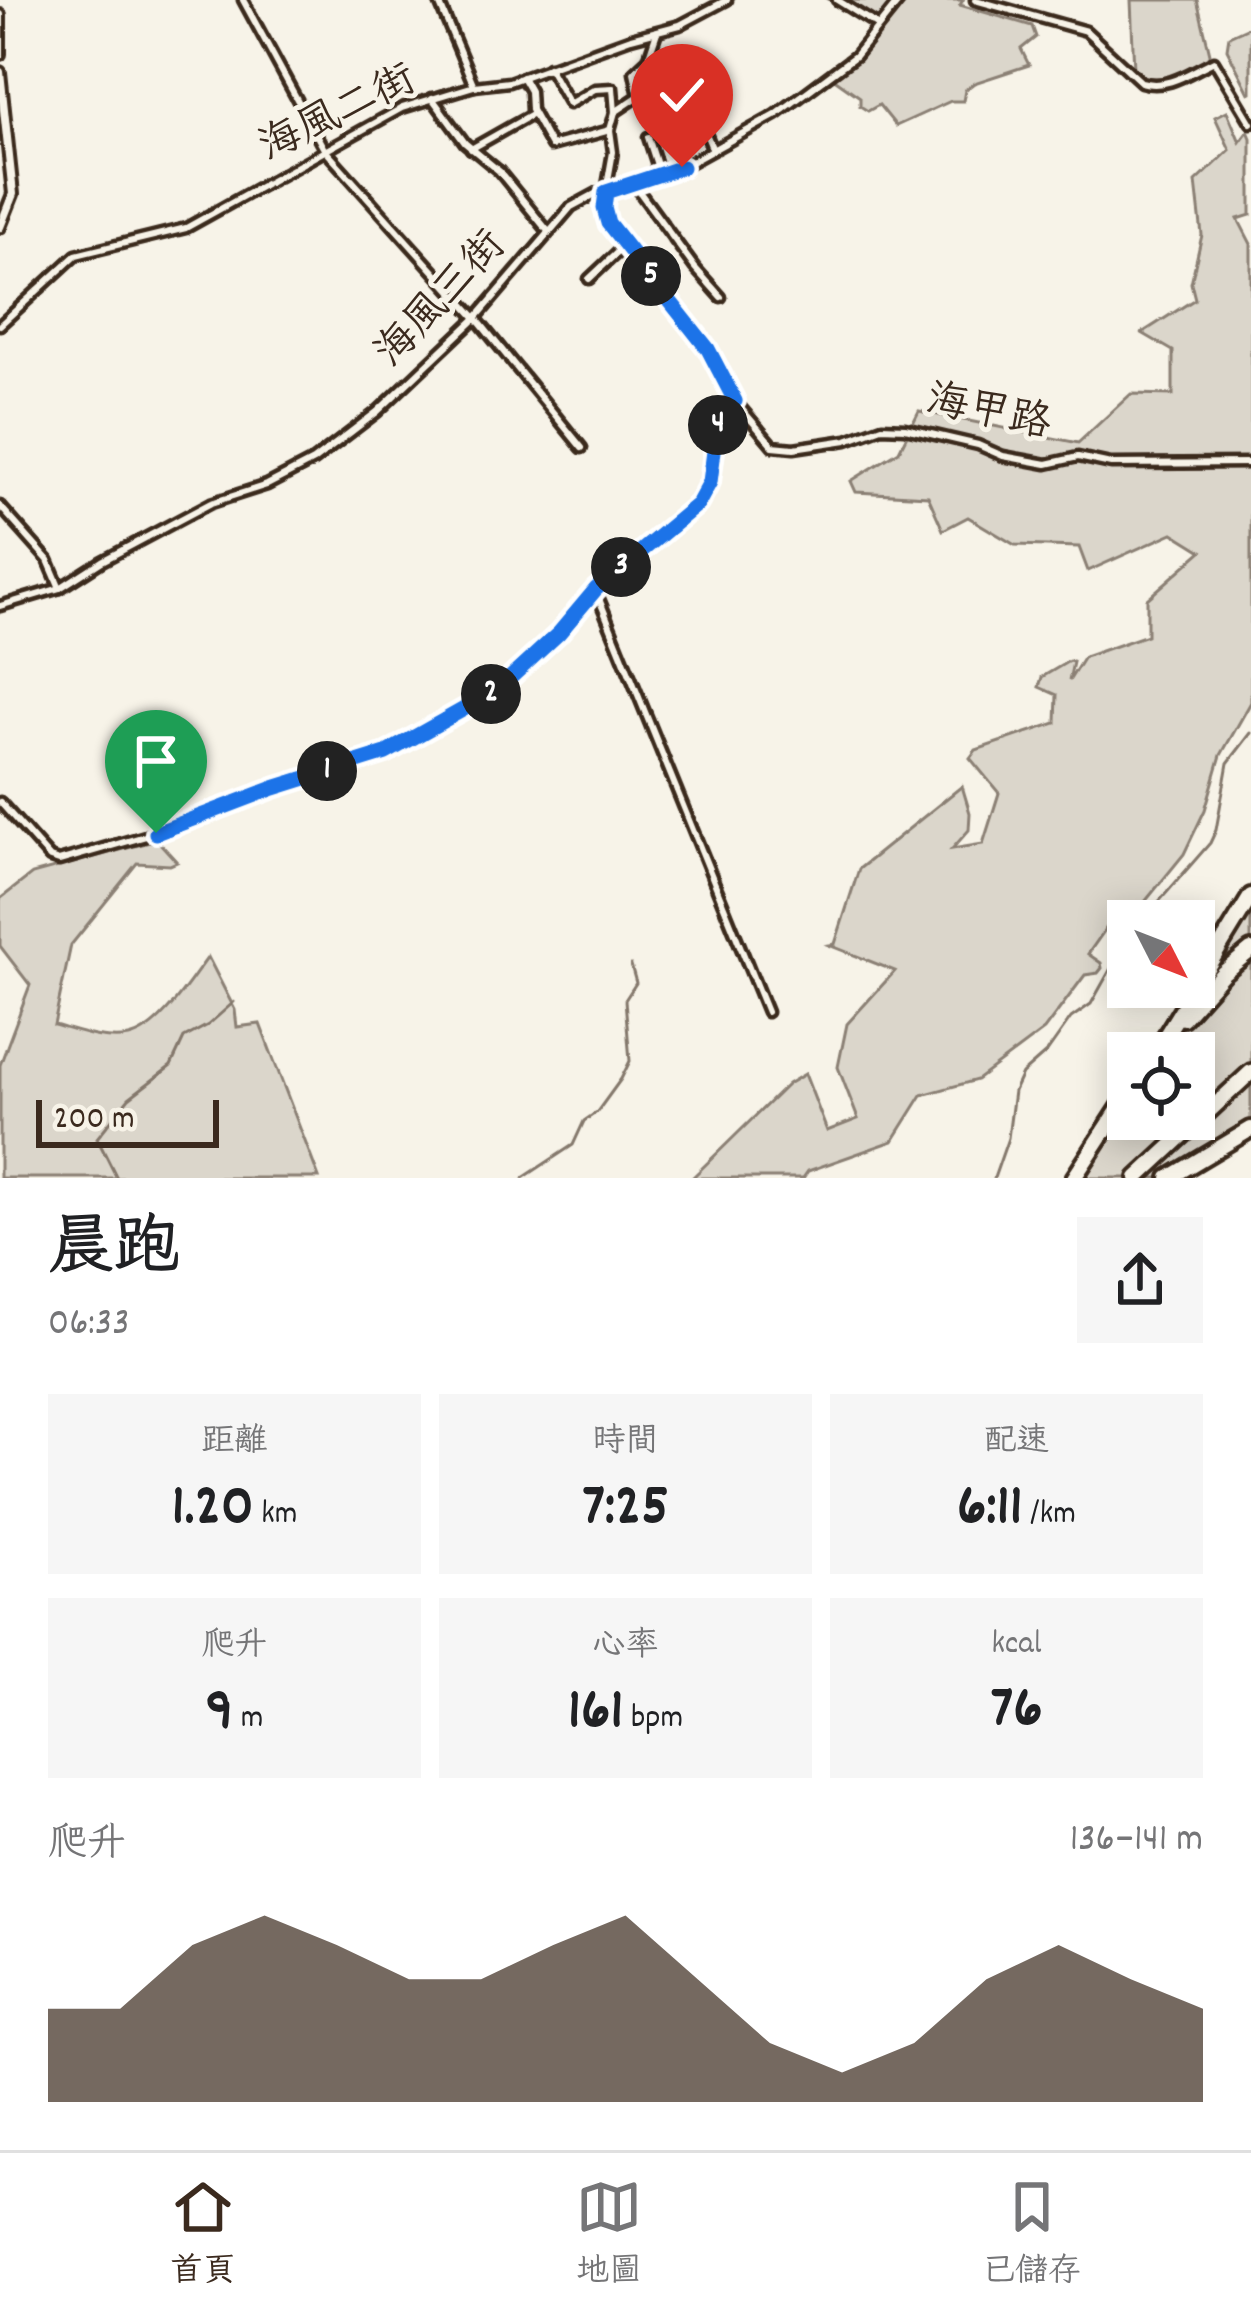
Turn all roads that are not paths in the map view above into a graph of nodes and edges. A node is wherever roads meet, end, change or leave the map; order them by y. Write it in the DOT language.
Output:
graph roads {
  1 [pos="243,0"];
  2 [pos="438,0"];
  3 [pos="727,0"];
  4 [pos="837,0"];
  5 [pos="900,0"];
  6 [pos="975,0"];
  7 [pos="0,15"];
  8 [pos="877,25"];
  9 [pos="657,32"];
  10 [pos="0,54"];
  11 [pos="548,67"];
  12 [pos="0,72"];
  13 [pos="522,77"];
  14 [pos="474,86"];
  15 [pos="639,96"];
  16 [pos="432,98"];
  17 [pos="614,112"];
  18 [pos="533,114"];
  19 [pos="1251,124"];
  20 [pos="610,130"];
  21 [pos="648,137"];
  22 [pos="712,148"];
  23 [pos="324,149"];
  24 [pos="471,149"];
  25 [pos="651,177"];
  26 [pos="633,183"];
  27 [pos="606,192"];
  28 [pos="0,227"];
  29 [pos="547,231"];
  30 [pos="624,246"];
  31 [pos="589,279"];
  32 [pos="722,297"];
  33 [pos="476,318"];
  34 [pos="0,325"];
  35 [pos="735,401"];
  36 [pos="582,448"];
  37 [pos="1251,463"];
  38 [pos="0,506"];
  39 [pos="60,588"];
  40 [pos="596,589"];
  41 [pos="0,605"];
  42 [pos="0,802"];
  43 [pos="1251,896"];
  44 [pos="1251,950"];
  45 [pos="766,1012"];
  46 [pos="1167,1032"];
  47 [pos="1172,1032"];
  48 [pos="1251,1072"];
  49 [pos="1251,1084"];
  50 [pos="1107,1127"];
  51 [pos="1251,1129"];
  52 [pos="1074,1178"];
  53 [pos="1137,1178"];
  54 [pos="1150,1178"];
  55 [pos="1169,1178"];
  1 -- 23 [label="street"];
  2 -- 14 [label="street"];
  3 -- 9 [label="street, 海風二街"];
  4 -- 8 [label="street"];
  5 -- 8 [label="street, 海風三街"];
  6 -- 19 [label="street"];
  7 -- 10 [label="street"];
  8 -- 22 [label="street, 海風三街"];
  9 -- 11 [label="street, 海風二街"];
  9 -- 15 [label="street"];
  11 -- 13 [label="street, 海風二街"];
  11 -- 17 [label="street"];
  12 -- 28 [label="street"];
  13 -- 14 [label="street, 海風二街"];
  13 -- 18 [label="street"];
  14 -- 16 [label="street, 海風二街"];
  15 -- 17 [label="street"];
  15 -- 22 [label="street"];
  16 -- 23 [label="street, 海風二街"];
  16 -- 24 [label="street"];
  17 -- 20 [label="street"];
  18 -- 20 [label="street"];
  18 -- 24 [label="street"];
  20 -- 27 [label="street"];
  21 -- 25 [label="street"];
  22 -- 25 [label="street, 海風三街"];
  23 -- 33 [label="street"];
  23 -- 34 [label="street, 海風二街"];
  24 -- 29 [label="street"];
  25 -- 26 [label="street, 海風三街"];
  26 -- 27 [label="street, 海風三街"];
  26 -- 32 [label="street"];
  27 -- 29 [label="street, 海風三街"];
  27 -- 30 [label="street"];
  29 -- 33 [label="street, 海風三街"];
  30 -- 31 [label="street"];
  30 -- 35 [label="street"];
  33 -- 36 [label="street"];
  33 -- 39 [label="street, 海風三街"];
  35 -- 37 [label="street, 海甲路"];
  35 -- 40 [label="street"];
  38 -- 39 [label="street"];
  39 -- 41 [label="street, 海風三街"];
  40 -- 42 [label="street"];
  40 -- 45 [label="street"];
  43 -- 46 [label="highway"];
  44 -- 47 [label="highway"];
  48 -- 53 [label="highway"];
  49 -- 54 [label="highway"];
  50 -- 52 [label="highway"];
  51 -- 55 [label="highway"];
}
